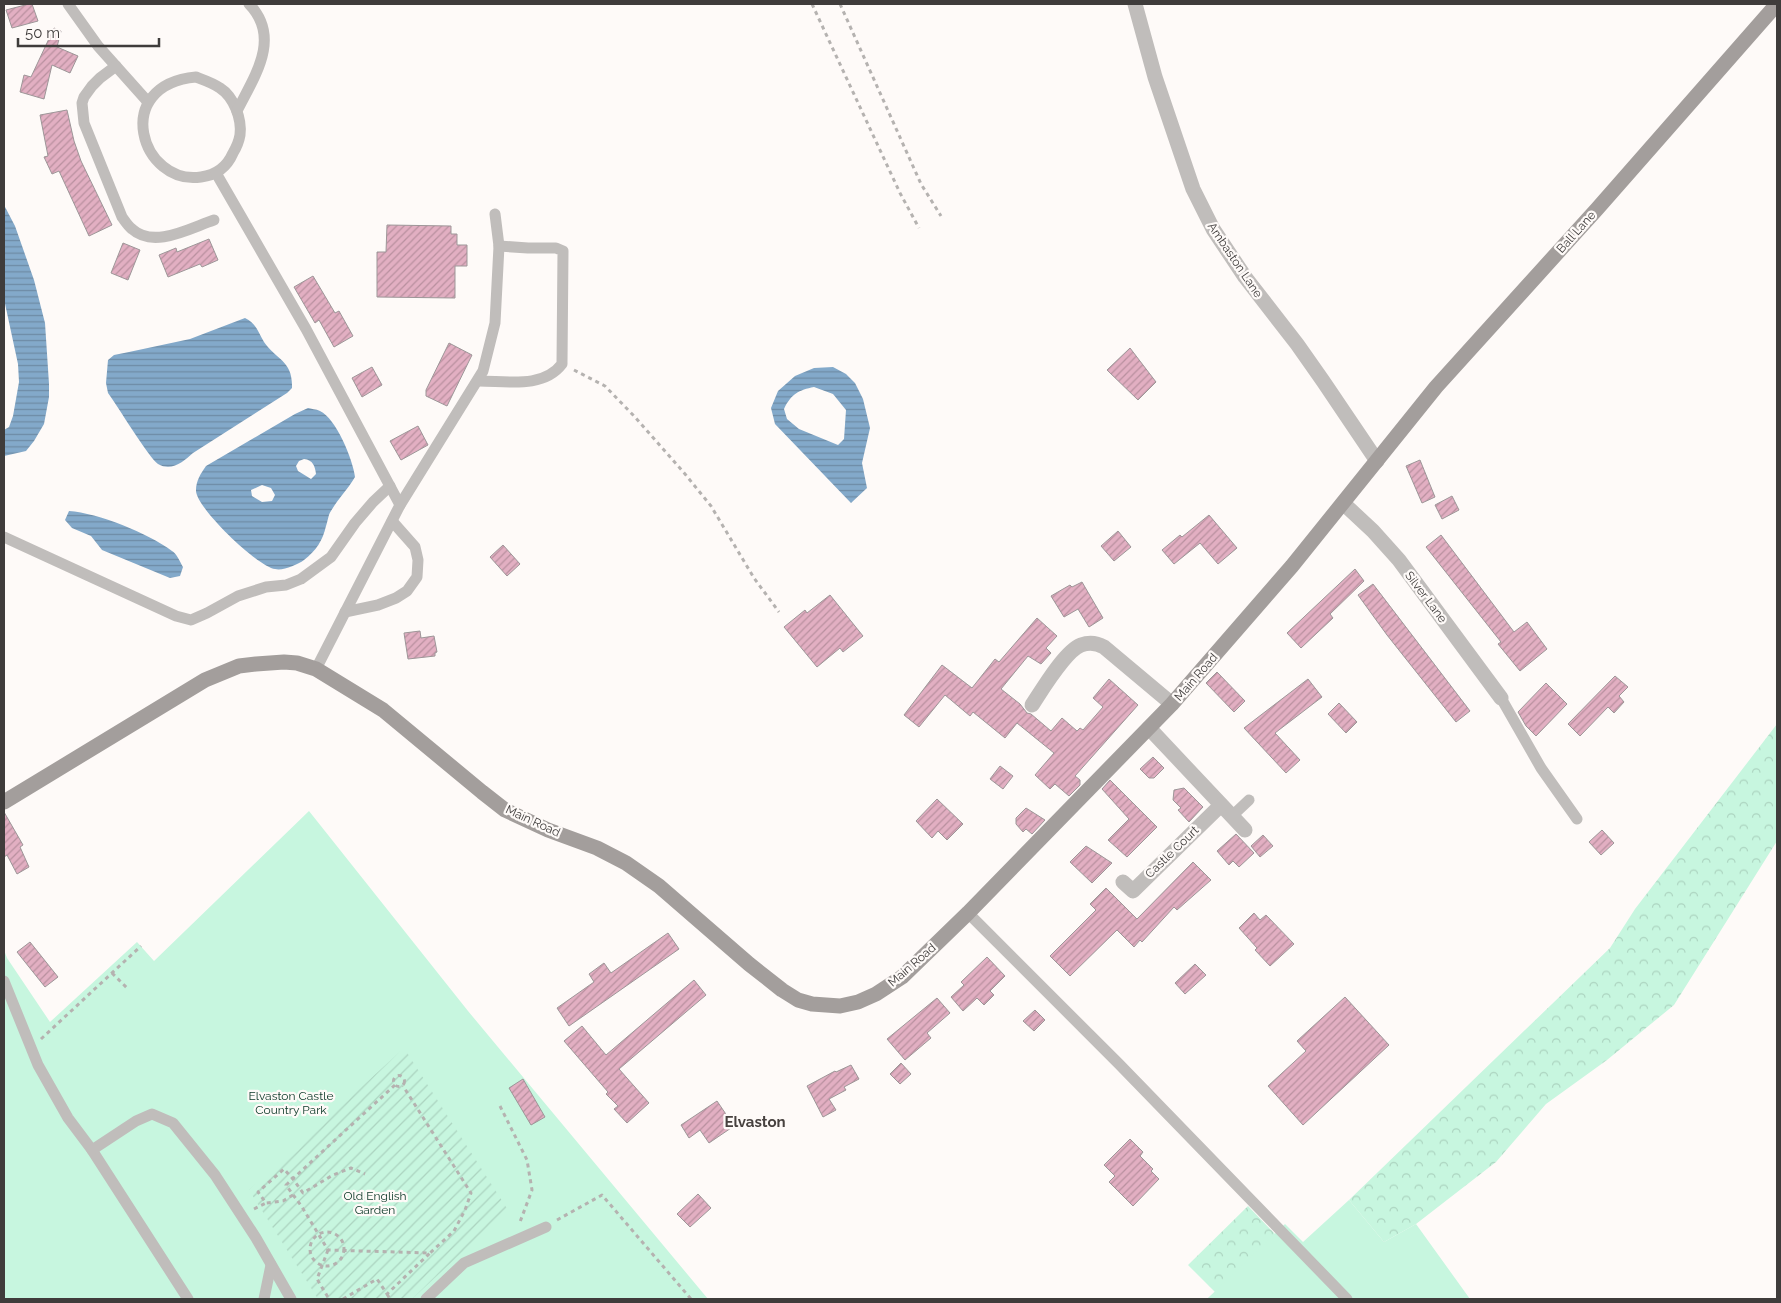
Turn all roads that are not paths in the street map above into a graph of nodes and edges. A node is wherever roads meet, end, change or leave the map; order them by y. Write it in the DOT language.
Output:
graph roads {
  1 [pos="250,4"];
  2 [pos="1135,4"];
  3 [pos="1777,4"];
  4 [pos="69,5"];
  5 [pos="116,66"];
  6 [pos="148,102"];
  7 [pos="236,111"];
  8 [pos="216,173"];
  9 [pos="495,214"];
  10 [pos="214,220"];
  11 [pos="499,246"];
  12 [pos="479,380"];
  13 [pos="1377,462"];
  14 [pos="390,486"];
  15 [pos="1343,503"];
  16 [pos="400,505"];
  17 [pos="392,521"];
  18 [pos="4,537"];
  19 [pos="345,612"];
  20 [pos="316,669"];
  21 [pos="1502,698"];
  22 [pos="1172,704"];
  23 [pos="1032,705"];
  24 [pos="1149,728"];
  25 [pos="1249,800"];
  26 [pos="4,802"];
  27 [pos="1221,805"];
  28 [pos="1232,816"];
  29 [pos="1576,819"];
  30 [pos="1245,830"];
  31 [pos="1123,882"];
  32 [pos="968,913"];
  33 [pos="4,981"];
  34 [pos="92,1150"];
  35 [pos="546,1227"];
  36 [pos="271,1265"];
  37 [pos="188,1299"];
  38 [pos="264,1299"];
  39 [pos="291,1299"];
  40 [pos="426,1299"];
  41 [pos="1347,1299"];
  1 -- 7 [label="lane"];
  2 -- 13 [label="street, Ambaston Lane"];
  3 -- 13 [label="main road, Ball Lane"];
  4 -- 5 [label="lane"];
  5 -- 6 [label="lane"];
  5 -- 10 [label="lane"];
  6 -- 7 [label="lane"];
  6 -- 8 [label="lane"];
  7 -- 8 [label="lane"];
  8 -- 14 [label="lane"];
  9 -- 11 [label="lane"];
  11 -- 12 [label="lane"];
  11 -- 12 [label="lane"];
  12 -- 16 [label="lane"];
  13 -- 15 [label="main road, Main Road"];
  14 -- 16 [label="lane"];
  14 -- 18 [label="lane"];
  15 -- 21 [label="street, Silver Lane"];
  15 -- 22 [label="main road, Main Road"];
  16 -- 17 [label="lane"];
  17 -- 19 [label="lane"];
  17 -- 19 [label="lane"];
  19 -- 20 [label="lane"];
  20 -- 26 [label="main road, Main Road"];
  20 -- 32 [label="main road, Main Road"];
  21 -- 29 [label="lane"];
  22 -- 23 [label="street"];
  22 -- 24 [label="main road, Main Road"];
  24 -- 27 [label="street"];
  24 -- 32 [label="main road, Main Road"];
  25 -- 28 [label="lane"];
  27 -- 28 [label="street"];
  27 -- 31 [label="street, Castle Court"];
  28 -- 30 [label="street"];
  32 -- 41 [label="lane"];
  33 -- 34 [label="lane"];
  34 -- 36 [label="lane"];
  34 -- 37 [label="lane"];
  35 -- 40 [label="lane"];
  36 -- 38 [label="lane"];
  36 -- 39 [label="lane"];
}
